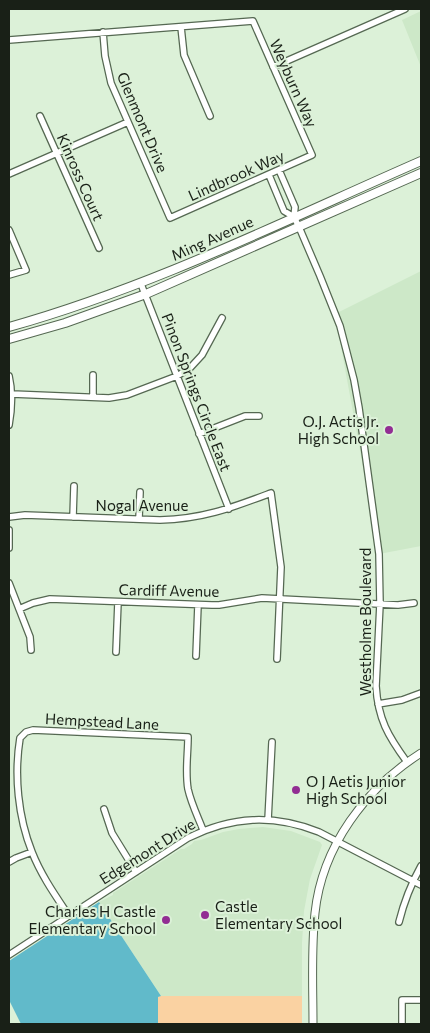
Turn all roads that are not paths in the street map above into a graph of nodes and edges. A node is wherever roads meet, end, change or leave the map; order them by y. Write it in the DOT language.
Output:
graph roads {
  1 [pos="405,9"];
  2 [pos="181,26"];
  3 [pos="103,32"];
  4 [pos="9,40"];
  5 [pos="273,67"];
  6 [pos="40,116"];
  7 [pos="210,116"];
  8 [pos="128,122"];
  9 [pos="57,153"];
  10 [pos="312,155"];
  11 [pos="421,160"];
  12 [pos="279,170"];
  13 [pos="421,173"];
  14 [pos="9,174"];
  15 [pos="269,175"];
  16 [pos="294,217"];
  17 [pos="170,218"];
  18 [pos="299,227"];
  19 [pos="9,230"];
  20 [pos="99,248"];
  21 [pos="9,275"];
  22 [pos="141,284"];
  23 [pos="146,294"];
  24 [pos="222,318"];
  25 [pos="9,327"];
  26 [pos="9,339"];
  27 [pos="93,375"];
  28 [pos="9,376"];
  29 [pos="177,376"];
  30 [pos="12,394"];
  31 [pos="92,397"];
  32 [pos="259,416"];
  33 [pos="9,425"];
  34 [pos="199,434"];
  35 [pos="74,486"];
  36 [pos="140,492"];
  37 [pos="229,509"];
  38 [pos="9,517"];
  39 [pos="73,517"];
  40 [pos="139,519"];
  41 [pos="9,530"];
  42 [pos="9,548"];
  43 [pos="9,583"];
  44 [pos="280,598"];
  45 [pos="118,602"];
  46 [pos="414,603"];
  47 [pos="198,604"];
  48 [pos="380,604"];
  49 [pos="19,609"];
  50 [pos="31,650"];
  51 [pos="116,652"];
  52 [pos="196,656"];
  53 [pos="276,659"];
  54 [pos="421,692"];
  55 [pos="378,704"];
  56 [pos="272,742"];
  57 [pos="421,753"];
  58 [pos="407,762"];
  59 [pos="104,809"];
  60 [pos="268,820"];
  61 [pos="203,830"];
  62 [pos="338,842"];
  63 [pos="32,852"];
  64 [pos="9,862"];
  65 [pos="421,866"];
  66 [pos="136,872"];
  67 [pos="413,880"];
  68 [pos="421,884"];
  69 [pos="69,916"];
  70 [pos="400,922"];
  71 [pos="9,955"];
  72 [pos="421,1000"];
  73 [pos="313,1024"];
  74 [pos="402,1024"];
  1 -- 5 [label="street"];
  2 -- 3 [label="street"];
  2 -- 5 [label="street, Weyburn Way"];
  2 -- 7 [label="street"];
  3 -- 4 [label="street"];
  3 -- 8 [label="street, Glenmont Drive"];
  5 -- 10 [label="street, Weyburn Way"];
  6 -- 9 [label="street, Kinross Court"];
  8 -- 9 [label="street"];
  8 -- 17 [label="street, Glenmont Drive"];
  9 -- 14 [label="street"];
  9 -- 20 [label="street, Kinross Court"];
  10 -- 12 [label="street, Lindbrook Way"];
  11 -- 16 [label="main road, Ming Avenue"];
  12 -- 15 [label="street, Lindbrook Way"];
  12 -- 16 [label="street, Westholme Boulevard"];
  13 -- 18 [label="main road, Ming Avenue"];
  15 -- 16 [label="street, Westholme Boulevard"];
  15 -- 17 [label="street, Lindbrook Way"];
  16 -- 18 [label="street, Westholme Boulevard"];
  16 -- 22 [label="main road, Ming Avenue"];
  18 -- 23 [label="main road, Ming Avenue"];
  18 -- 48 [label="street, Westholme Boulevard"];
  19 -- 21 [label="street"];
  22 -- 23 [label="street, Pinon Springs Circle East"];
  22 -- 25 [label="main road, Ming Avenue"];
  23 -- 26 [label="main road, Ming Avenue"];
  23 -- 29 [label="street, Pinon Springs Circle East"];
  24 -- 29 [label="street"];
  27 -- 31 [label="street"];
  28 -- 30 [label="street"];
  29 -- 31 [label="street"];
  29 -- 34 [label="street, Pinon Springs Circle East"];
  30 -- 31 [label="street"];
  30 -- 33 [label="street"];
  32 -- 34 [label="street"];
  34 -- 37 [label="street, Pinon Springs Circle East"];
  35 -- 39 [label="street"];
  36 -- 40 [label="street"];
  37 -- 40 [label="street, Nogal Avenue"];
  37 -- 44 [label="street, Nogal Avenue"];
  38 -- 39 [label="street, Nogal Avenue"];
  39 -- 40 [label="street, Nogal Avenue"];
  41 -- 42 [label="street"];
  43 -- 49 [label="street"];
  44 -- 47 [label="street, Cardiff Avenue"];
  44 -- 48 [label="street, Cardiff Avenue"];
  44 -- 53 [label="street"];
  45 -- 47 [label="street, Cardiff Avenue"];
  45 -- 49 [label="street, Cardiff Avenue"];
  45 -- 51 [label="street"];
  46 -- 48 [label="street, Cardiff Avenue"];
  47 -- 52 [label="street"];
  48 -- 55 [label="street, Westholme Boulevard"];
  49 -- 50 [label="street"];
  54 -- 55 [label="street"];
  55 -- 58 [label="street, Westholme Boulevard"];
  56 -- 60 [label="street"];
  57 -- 58 [label="street"];
  58 -- 62 [label="street"];
  59 -- 66 [label="street"];
  60 -- 61 [label="street, Edgemont Drive"];
  60 -- 62 [label="street, Edgemont Drive"];
  61 -- 63 [label="street, Hempstead Lane"];
  61 -- 66 [label="street, Edgemont Drive"];
  62 -- 67 [label="street, Edgemont Drive"];
  62 -- 73 [label="street"];
  63 -- 64 [label="street"];
  63 -- 69 [label="street, Hempstead Lane"];
  65 -- 67 [label="street"];
  66 -- 69 [label="street, Edgemont Drive"];
  67 -- 68 [label="street, Edgemont Drive"];
  67 -- 70 [label="street"];
  69 -- 71 [label="street, Edgemont Drive"];
  72 -- 74 [label="street"];
}
